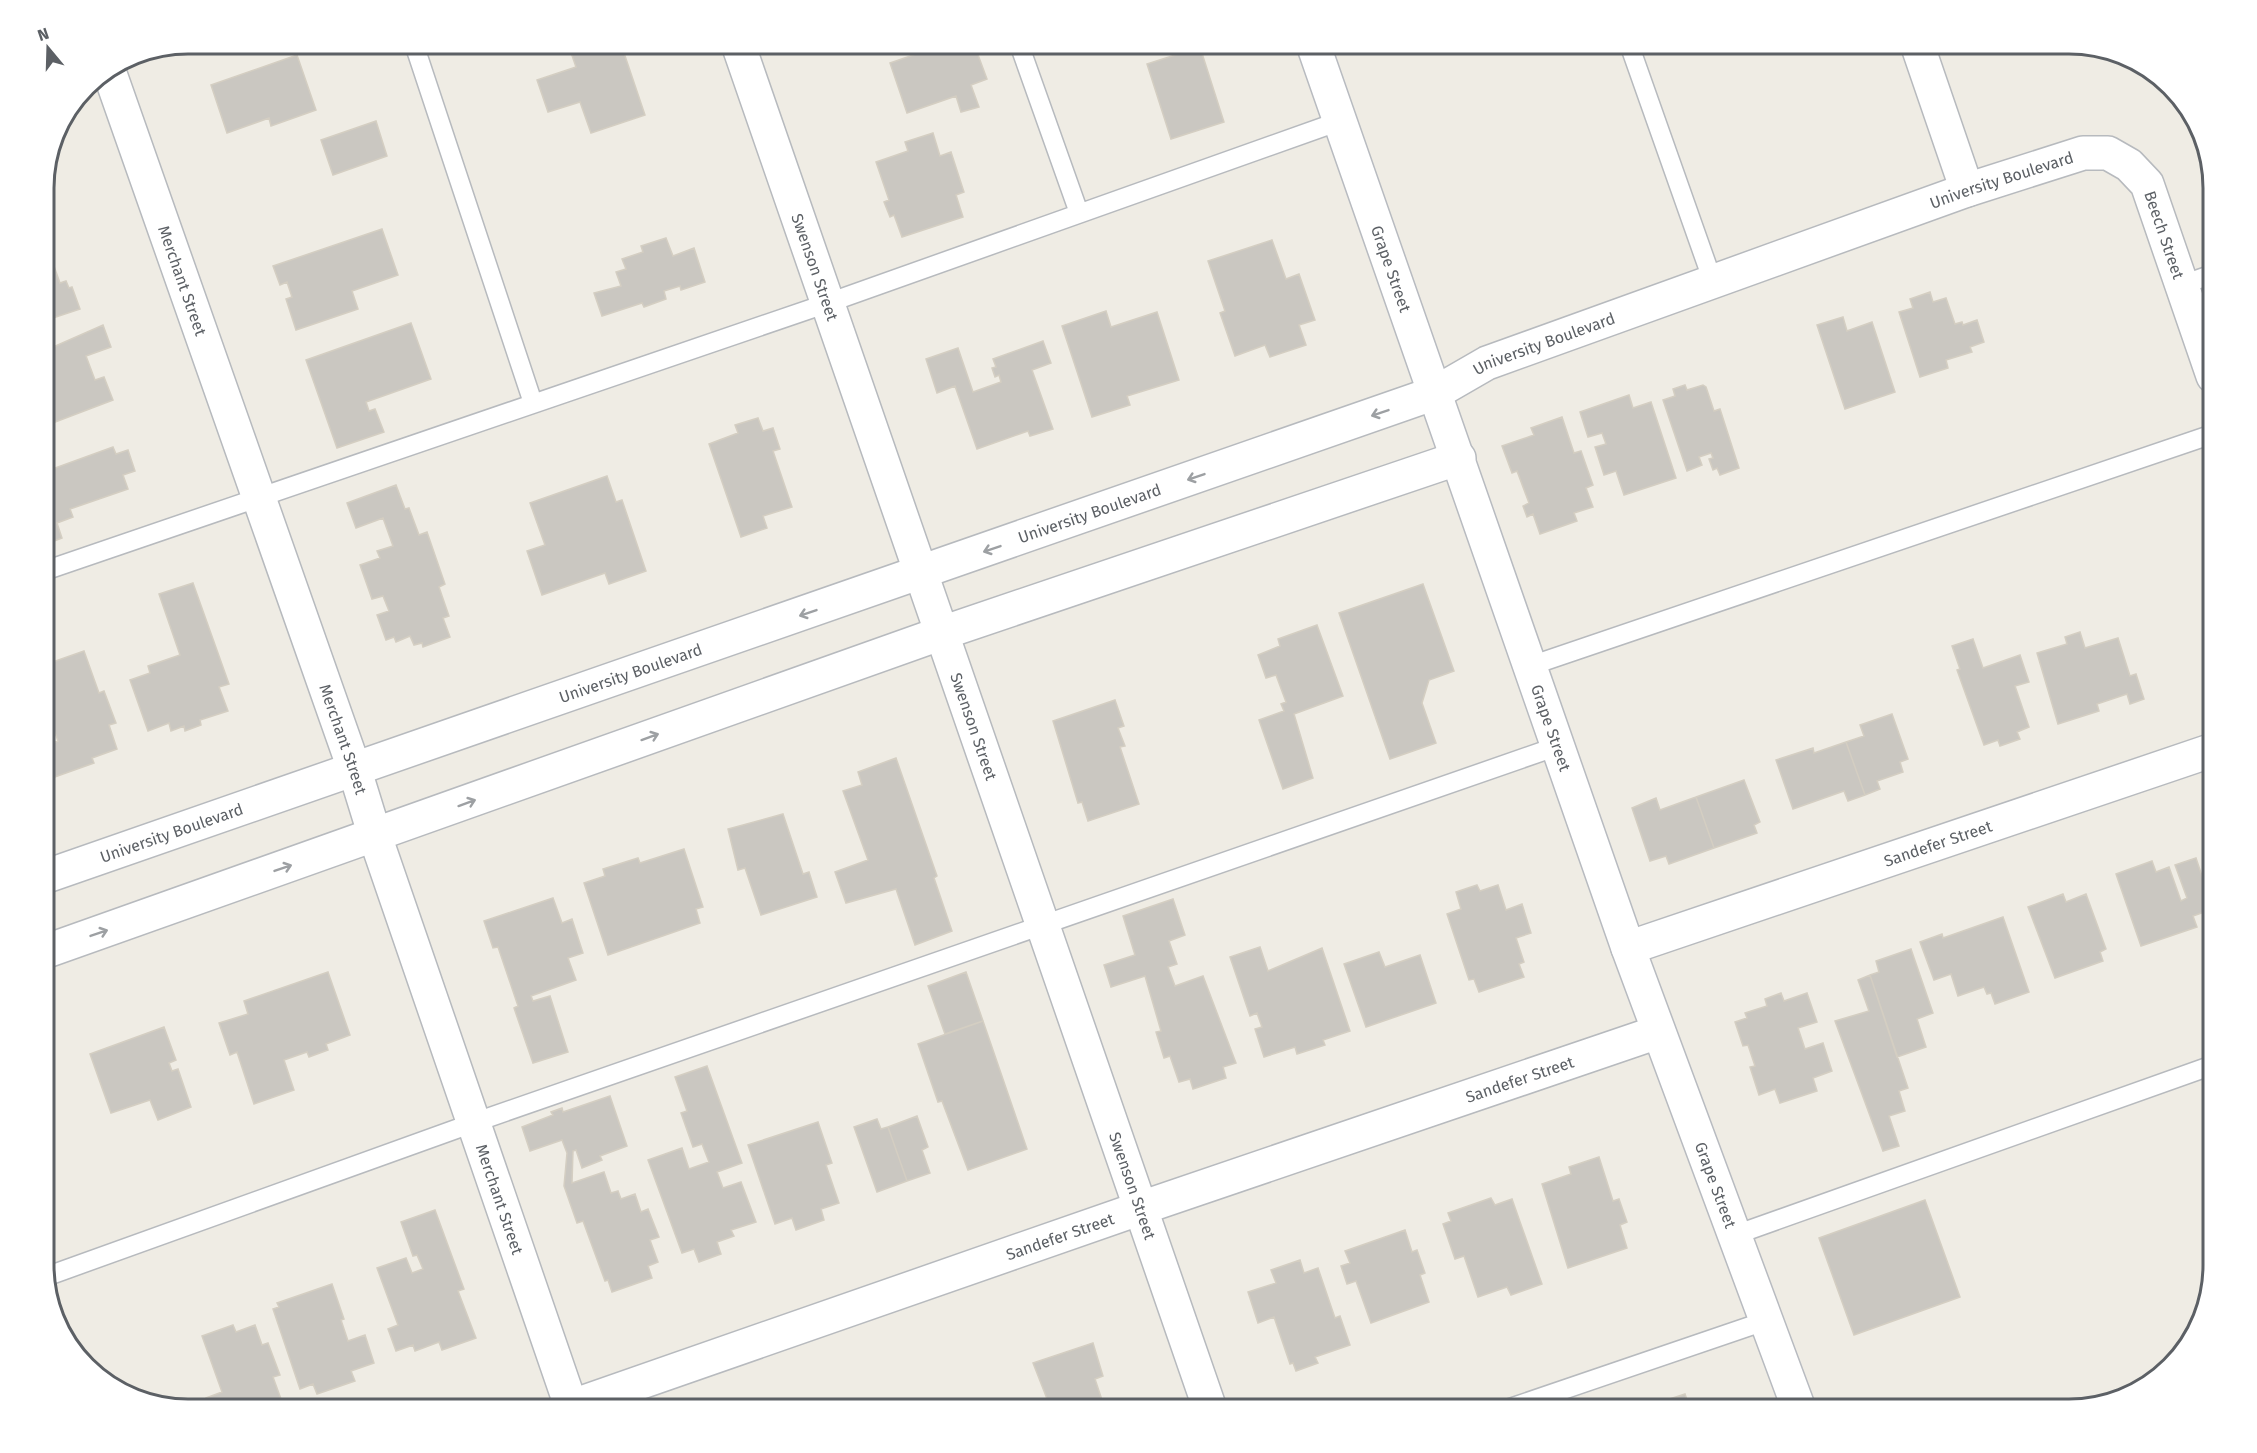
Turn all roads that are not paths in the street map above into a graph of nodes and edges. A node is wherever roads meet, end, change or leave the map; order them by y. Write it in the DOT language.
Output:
graph roads {
  1 [pos="417,54"];
  2 [pos="741,54"];
  3 [pos="1022,54"];
  4 [pos="1317,54"];
  5 [pos="1633,54"];
  6 [pos="1920,54"];
  7 [pos="112,78"];
  8 [pos="1340,121"];
  9 [pos="2129,165"];
  10 [pos="1967,190"];
  11 [pos="1078,213"];
  12 [pos="2203,278"];
  13 [pos="1713,282"];
  14 [pos="2182,285"];
  15 [pos="828,303"];
  16 [pos="2203,345"];
  17 [pos="1435,393"];
  18 [pos="533,403"];
  19 [pos="2203,438"];
  20 [pos="1459,459"];
  21 [pos="259,496"];
  22 [pos="54,568"];
  23 [pos="923,574"];
  24 [pos="942,633"];
  25 [pos="1530,666"];
  26 [pos="1558,746"];
  27 [pos="2203,754"];
  28 [pos="355,771"];
  29 [pos="375,836"];
  30 [pos="54,875"];
  31 [pos="1044,927"];
  32 [pos="54,948"];
  33 [pos="1628,948"];
  34 [pos="1658,1032"];
  35 [pos="2203,1069"];
  36 [pos="473,1123"];
  37 [pos="1141,1208"];
  38 [pos="1735,1235"];
  39 [pos="54,1274"];
  40 [pos="1768,1320"];
  41 [pos="566,1399"];
  42 [pos="597,1399"];
  43 [pos="1206,1399"];
  44 [pos="1539,1399"];
  45 [pos="1795,1399"];
  1 -- 18 [label="lane"];
  2 -- 15 [label="street, Swenson Street"];
  3 -- 11 [label="lane"];
  4 -- 8 [label="street, Grape Street"];
  5 -- 13 [label="lane"];
  6 -- 10 [label="street"];
  7 -- 21 [label="street, Merchant Street"];
  8 -- 11 [label="lane"];
  8 -- 17 [label="street, Grape Street"];
  9 -- 10 [label="street, University Boulevard"];
  9 -- 14 [label="street, Beech Street"];
  10 -- 13 [label="street, University Boulevard"];
  11 -- 15 [label="lane"];
  12 -- 14 [label="lane"];
  13 -- 17 [label="street, University Boulevard"];
  14 -- 16 [label="street, Beech Street"];
  15 -- 18 [label="lane"];
  15 -- 23 [label="street, Swenson Street"];
  17 -- 20 [label="street, Grape Street"];
  17 -- 23 [label="street, University Boulevard, one-way"];
  18 -- 21 [label="lane"];
  19 -- 25 [label="lane"];
  20 -- 24 [label="street"];
  20 -- 25 [label="street, Grape Street"];
  21 -- 22 [label="lane"];
  21 -- 28 [label="street, Merchant Street"];
  23 -- 24 [label="street, Swenson Street"];
  23 -- 28 [label="street, University Boulevard, one-way"];
  29 -- 24 [label="street, one-way"];
  24 -- 31 [label="street, Swenson Street"];
  25 -- 26 [label="street, Grape Street"];
  26 -- 31 [label="lane"];
  26 -- 33 [label="street, Grape Street"];
  27 -- 33 [label="street, Sandefer Street"];
  28 -- 29 [label="street, Merchant Street"];
  28 -- 30 [label="street, University Boulevard"];
  32 -- 29 [label="street, one-way"];
  29 -- 36 [label="street, Merchant Street"];
  31 -- 36 [label="lane"];
  31 -- 37 [label="street, Swenson Street"];
  33 -- 34 [label="street, Grape Street"];
  34 -- 37 [label="street, Sandefer Street"];
  34 -- 38 [label="street, Grape Street"];
  35 -- 38 [label="lane"];
  36 -- 39 [label="lane"];
  36 -- 41 [label="street, Merchant Street"];
  37 -- 42 [label="street, Sandefer Street"];
  37 -- 43 [label="street, Swenson Street"];
  38 -- 40 [label="street, Grape Street"];
  40 -- 44 [label="lane"];
  40 -- 45 [label="street, Grape Street"];
}
